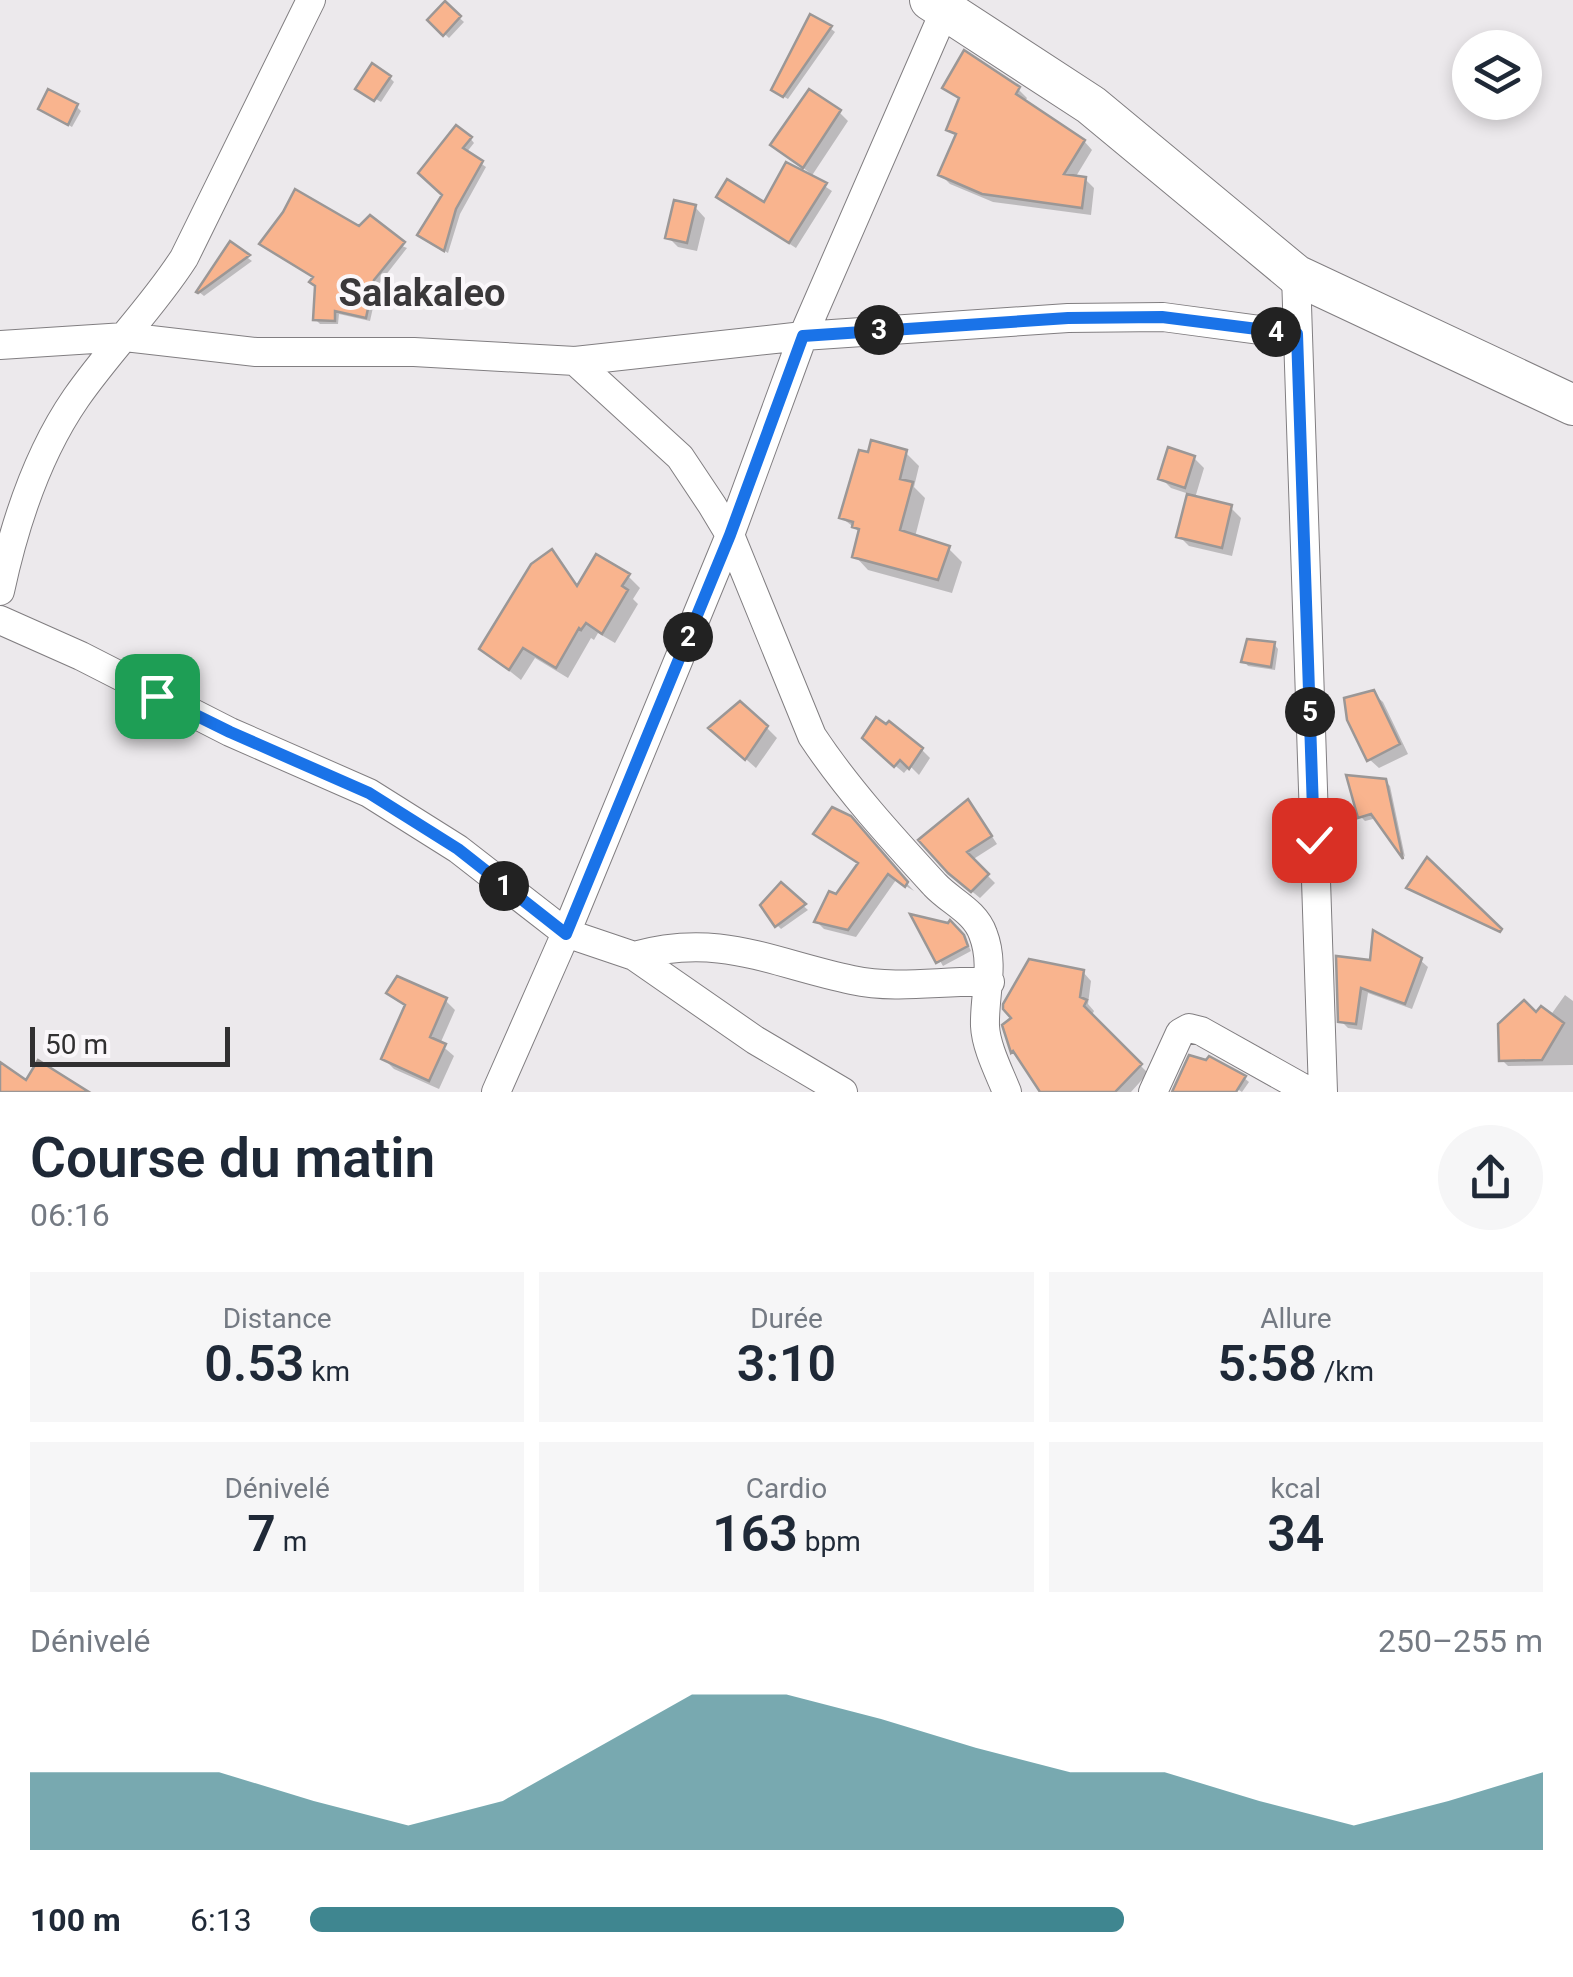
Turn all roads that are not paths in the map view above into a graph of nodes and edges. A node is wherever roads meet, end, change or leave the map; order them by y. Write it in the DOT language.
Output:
graph roads {
  1 [pos="311,0"];
  2 [pos="938,5"];
  3 [pos="1296,275"];
  4 [pos="1297,334"];
  5 [pos="803,336"];
  6 [pos="125,337"];
  7 [pos="0,345"];
  8 [pos="574,361"];
  9 [pos="1573,405"];
  10 [pos="730,535"];
  11 [pos="0,590"];
  12 [pos="0,620"];
  13 [pos="566,934"];
  14 [pos="634,956"];
  15 [pos="990,982"];
  16 [pos="496,1092"];
  17 [pos="843,1092"];
  18 [pos="1006,1092"];
  19 [pos="1153,1092"];
  20 [pos="1310,1092"];
  21 [pos="1322,1092"];
  1 -- 6 [label="street"];
  2 -- 3 [label="main road"];
  2 -- 5 [label="street"];
  3 -- 4 [label="street"];
  3 -- 9 [label="main road"];
  4 -- 5 [label="street"];
  4 -- 21 [label="street"];
  5 -- 8 [label="street"];
  5 -- 10 [label="street"];
  6 -- 7 [label="street"];
  6 -- 8 [label="street"];
  6 -- 11 [label="street"];
  8 -- 10 [label="street"];
  10 -- 13 [label="street"];
  10 -- 15 [label="street"];
  12 -- 13 [label="street"];
  13 -- 14 [label="street"];
  13 -- 16 [label="street"];
  14 -- 15 [label="street"];
  14 -- 17 [label="street"];
  15 -- 18 [label="street"];
  19 -- 20 [label="street"];
}
